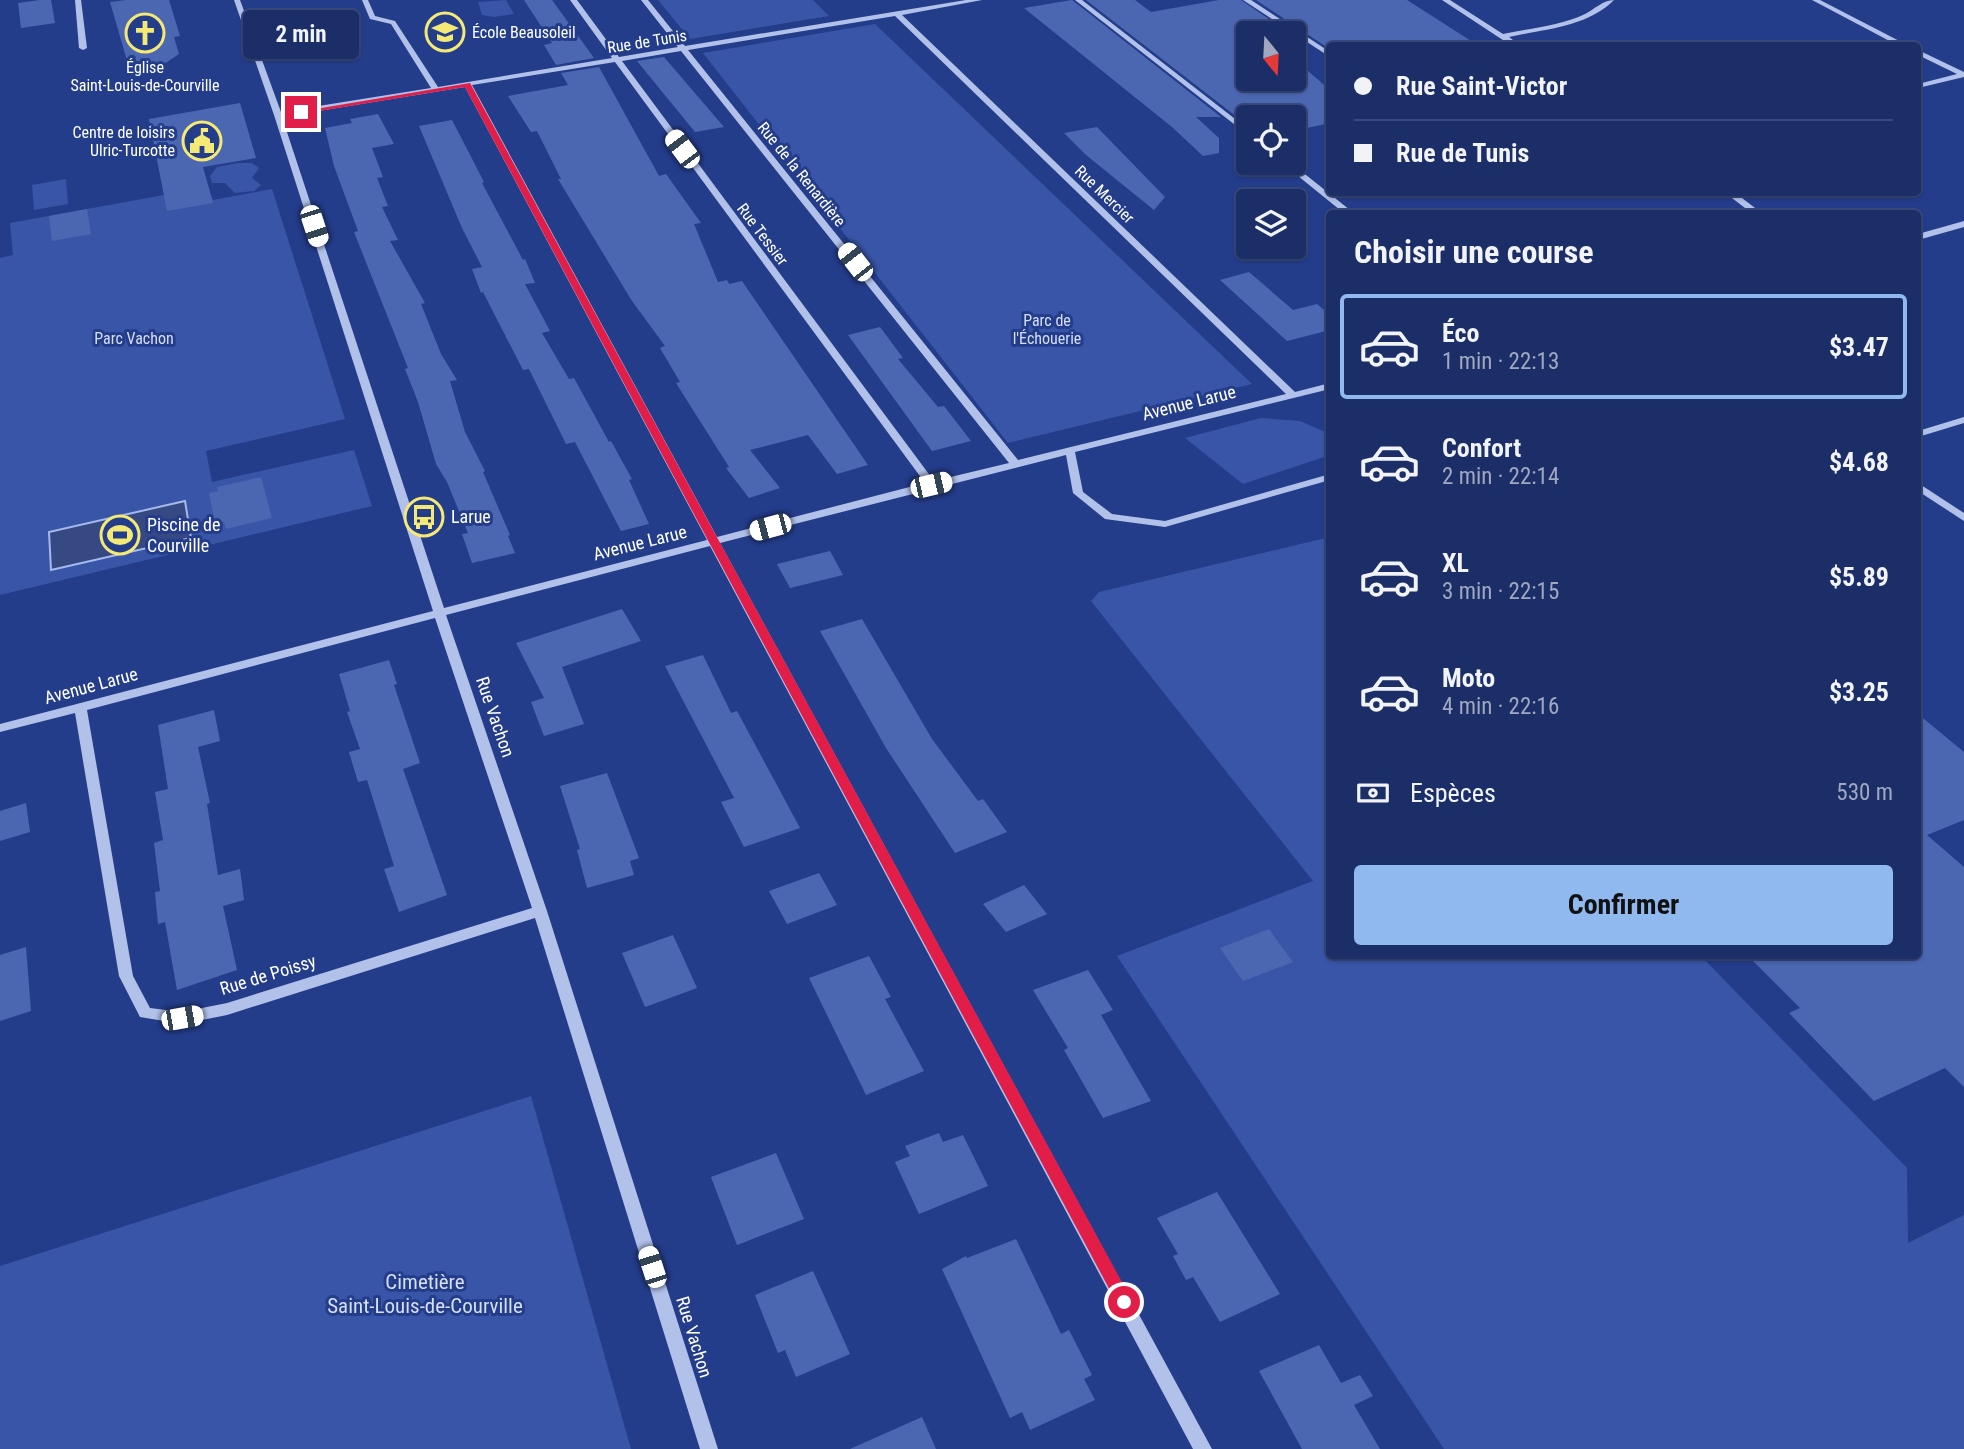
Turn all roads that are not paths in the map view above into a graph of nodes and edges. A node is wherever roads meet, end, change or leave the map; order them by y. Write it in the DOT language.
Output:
graph roads {
  1 [pos="79,0"];
  2 [pos="237,0"];
  3 [pos="365,0"];
  4 [pos="573,0"];
  5 [pos="644,0"];
  6 [pos="979,0"];
  7 [pos="1078,0"];
  8 [pos="1246,0"];
  9 [pos="1445,0"];
  10 [pos="1611,0"];
  11 [pos="1815,0"];
  12 [pos="958,2"];
  13 [pos="898,14"];
  14 [pos="1503,36"];
  15 [pos="1512,42"];
  16 [pos="1898,42"];
  17 [pos="83,48"];
  18 [pos="685,49"];
  19 [pos="1326,52"];
  20 [pos="1921,54"];
  21 [pos="616,60"];
  22 [pos="1964,75"];
  23 [pos="467,85"];
  24 [pos="1921,85"];
  25 [pos="436,90"];
  26 [pos="278,115"];
  27 [pos="1236,124"];
  28 [pos="1301,175"];
  29 [pos="1326,194"];
  30 [pos="1328,196"];
  31 [pos="1734,196"];
  32 [pos="1346,210"];
  33 [pos="1753,210"];
  34 [pos="1964,224"];
  35 [pos="1921,236"];
  36 [pos="1326,387"];
  37 [pos="1293,395"];
  38 [pos="1964,420"];
  39 [pos="1921,433"];
  40 [pos="1070,450"];
  41 [pos="1015,464"];
  42 [pos="1326,478"];
  43 [pos="931,485"];
  44 [pos="1921,488"];
  45 [pos="1964,518"];
  46 [pos="716,542"];
  47 [pos="439,612"];
  48 [pos="80,707"];
  49 [pos="0,728"];
  50 [pos="540,911"];
  51 [pos="709,1449"];
  52 [pos="1203,1449"];
  1 -- 17 [label="street"];
  2 -- 26 [label="street, Rue Vachon"];
  3 -- 25 [label="street"];
  4 -- 21 [label="street, Rue Tessier"];
  5 -- 18 [label="street, Rue de la Renardière"];
  6 -- 12 [label="street, Rue de Tunis"];
  7 -- 27 [label="street"];
  8 -- 19 [label="street"];
  9 -- 14 [label="street"];
  10 -- 14 [label="street"];
  11 -- 16 [label="street"];
  12 -- 13 [label="street, Rue de Tunis"];
  13 -- 18 [label="street, Rue de Tunis"];
  13 -- 37 [label="street, Rue Mercier"];
  14 -- 15 [label="street"];
  18 -- 21 [label="street, Rue de Tunis"];
  18 -- 41 [label="street, Rue de la Renardière"];
  20 -- 22 [label="street"];
  21 -- 23 [label="street, Rue de Tunis"];
  21 -- 43 [label="street, Rue Tessier"];
  22 -- 24 [label="street"];
  23 -- 25 [label="street, Rue de Tunis"];
  23 -- 46 [label="street"];
  25 -- 26 [label="street, Rue de Tunis"];
  26 -- 47 [label="street, Rue Vachon"];
  28 -- 29 [label="street"];
  30 -- 32 [label="street"];
  31 -- 33 [label="street"];
  34 -- 35 [label="street"];
  36 -- 37 [label="street, Avenue Larue"];
  37 -- 40 [label="street, Avenue Larue"];
  38 -- 39 [label="street"];
  40 -- 41 [label="street, Avenue Larue"];
  40 -- 42 [label="street"];
  41 -- 43 [label="street, Avenue Larue"];
  43 -- 46 [label="street, Avenue Larue"];
  44 -- 45 [label="street"];
  46 -- 47 [label="street, Avenue Larue"];
  46 -- 52 [label="street"];
  47 -- 48 [label="street, Avenue Larue"];
  47 -- 50 [label="street, Rue Vachon"];
  48 -- 49 [label="street, Avenue Larue"];
  48 -- 50 [label="street, Rue de Poissy"];
  50 -- 51 [label="street, Rue Vachon"];
}
